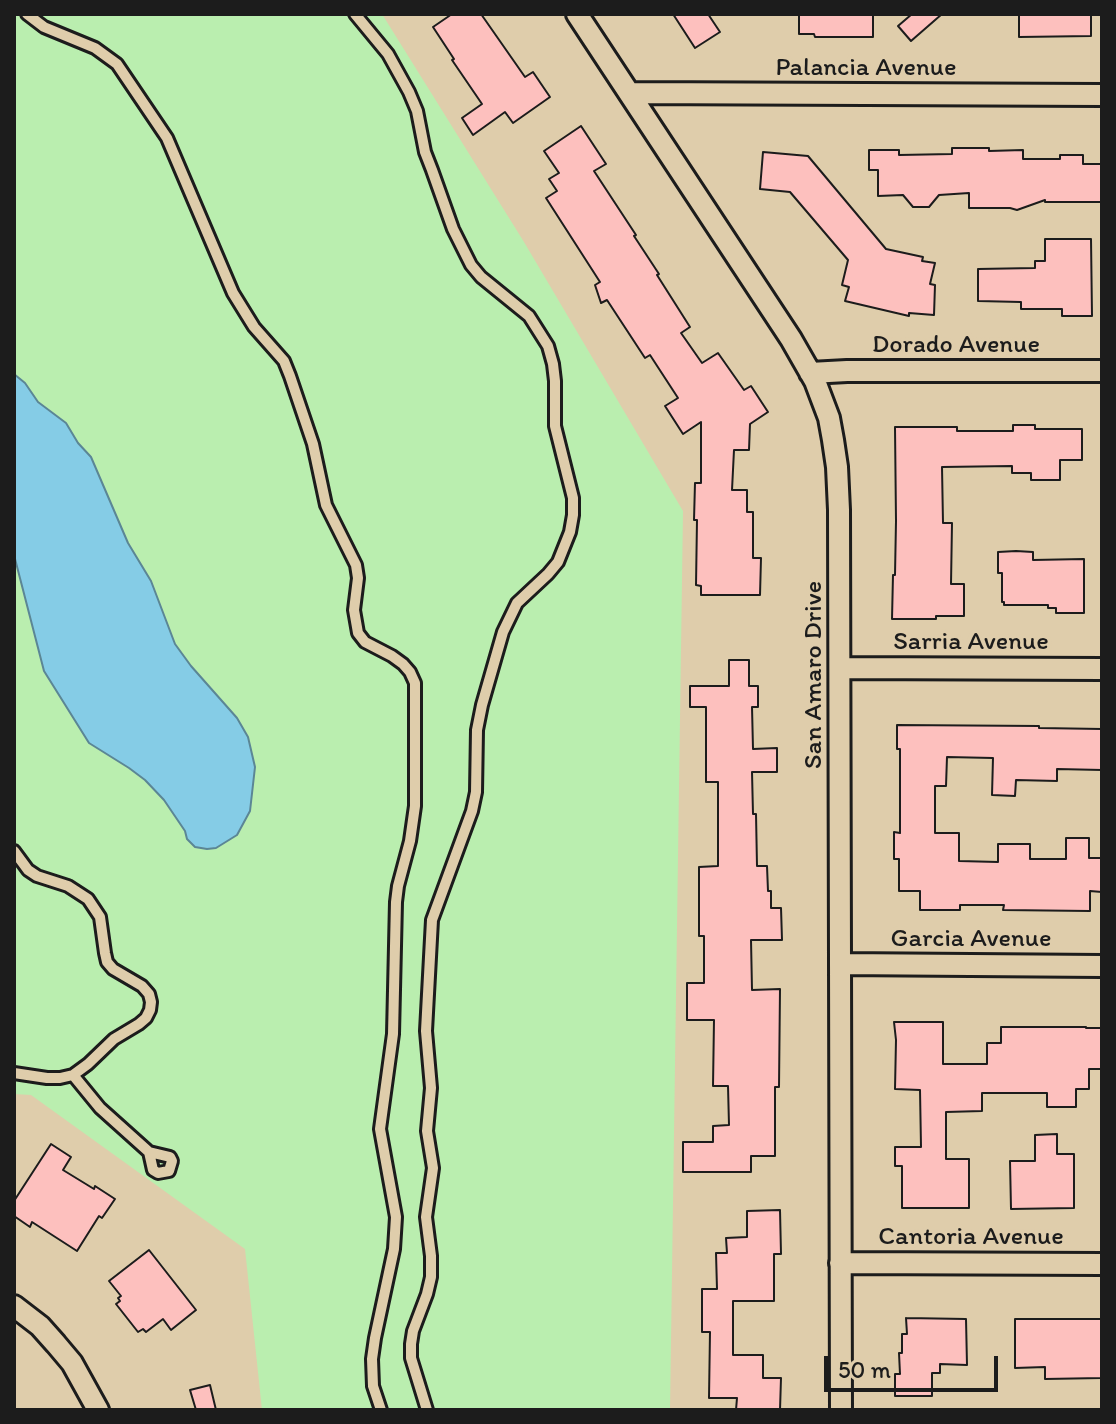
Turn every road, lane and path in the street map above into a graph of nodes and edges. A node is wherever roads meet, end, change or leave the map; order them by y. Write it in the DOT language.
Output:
graph roads {
  1 [pos="27,14"];
  2 [pos="355,14"];
  3 [pos="577,14"];
  4 [pos="630,93"];
  5 [pos="1102,95"];
  6 [pos="1102,371"];
  7 [pos="810,373"];
  8 [pos="840,668"];
  9 [pos="1102,669"];
  10 [pos="14,851"];
  11 [pos="840,964"];
  12 [pos="1102,966"];
  13 [pos="14,1073"];
  14 [pos="73,1075"];
  15 [pos="149,1152"];
  16 [pos="840,1263"];
  17 [pos="1102,1264"];
  18 [pos="14,1306"];
  19 [pos="98,1410"];
  20 [pos="381,1410"];
  21 [pos="427,1410"];
  22 [pos="841,1410"];
  1 -- 20 [label="lane"];
  2 -- 21 [label="lane"];
  3 -- 4 [label="street, San Amaro Drive"];
  4 -- 5 [label="street, Palancia Avenue"];
  4 -- 7 [label="street, San Amaro Drive"];
  6 -- 7 [label="street, Dorado Avenue"];
  7 -- 8 [label="street, San Amaro Drive"];
  8 -- 9 [label="street, Sarria Avenue"];
  8 -- 11 [label="street, San Amaro Drive"];
  10 -- 14 [label="lane"];
  11 -- 12 [label="street, Garcia Avenue"];
  11 -- 16 [label="street, San Amaro Drive"];
  13 -- 14 [label="lane"];
  14 -- 15 [label="lane"];
  16 -- 17 [label="street, Cantoria Avenue"];
  16 -- 22 [label="street, San Amaro Drive"];
  18 -- 19 [label="street"];
}
